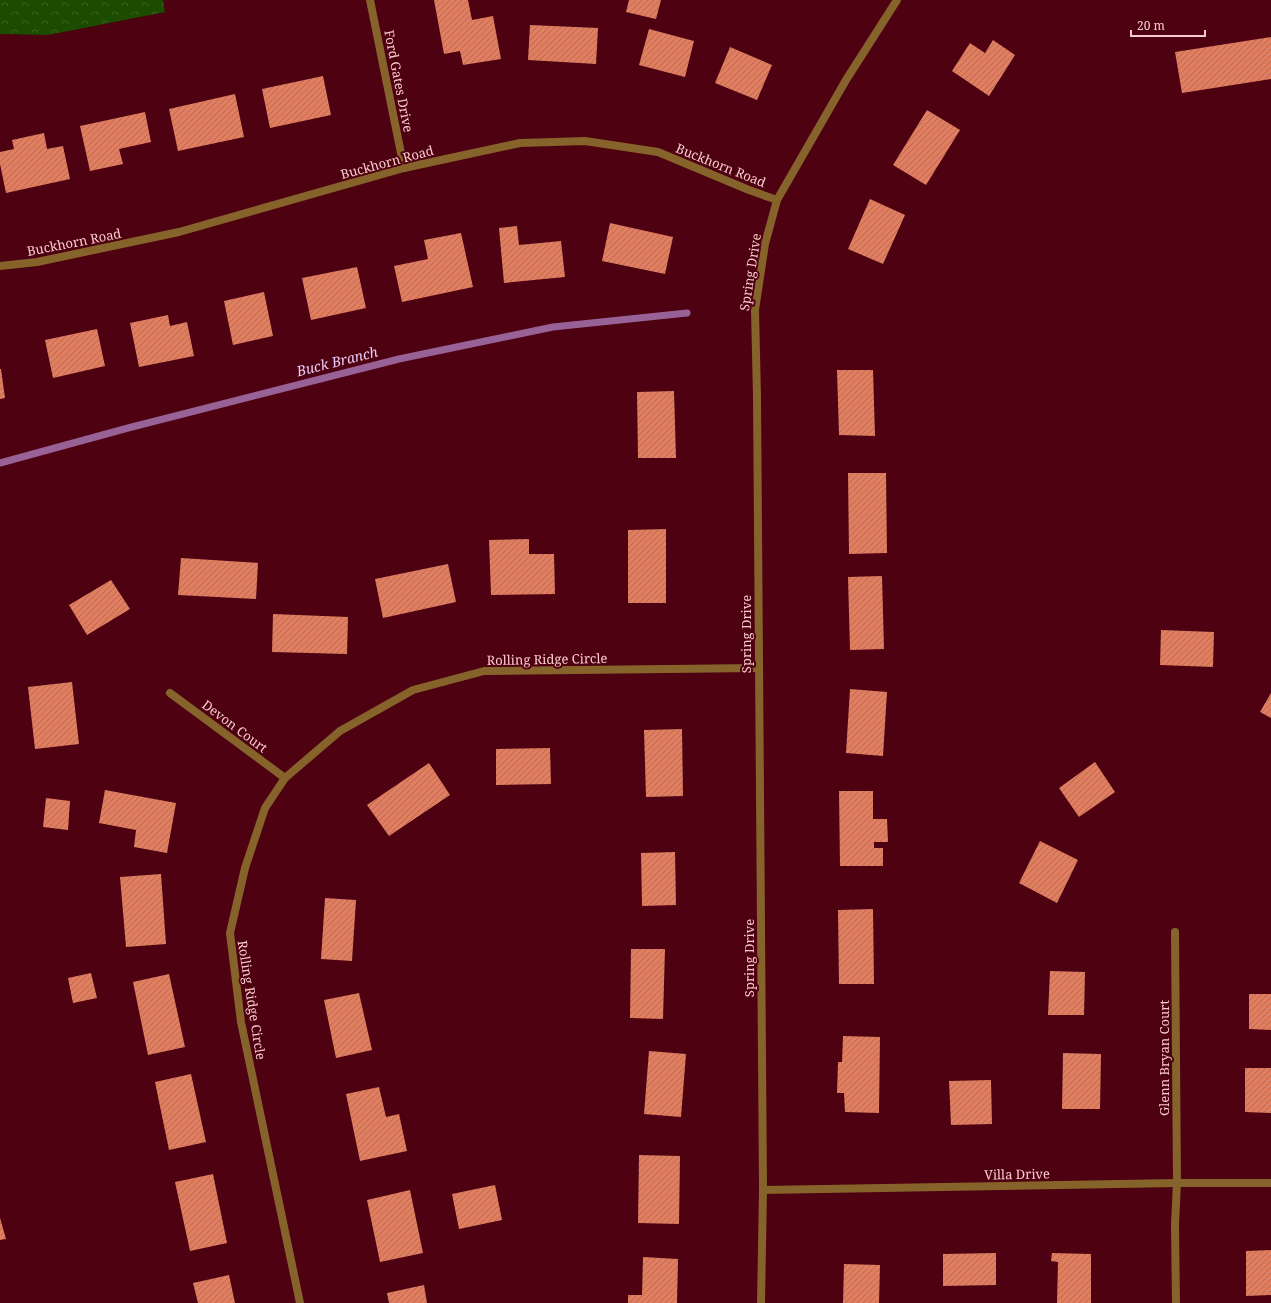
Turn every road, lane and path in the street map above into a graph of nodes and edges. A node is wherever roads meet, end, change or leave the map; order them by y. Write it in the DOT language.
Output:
graph roads {
  1 [pos="370,0"];
  2 [pos="897,0"];
  3 [pos="404,168"];
  4 [pos="777,200"];
  5 [pos="0,266"];
  6 [pos="758,668"];
  7 [pos="170,693"];
  8 [pos="285,778"];
  9 [pos="1175,932"];
  10 [pos="1177,1183"];
  11 [pos="1271,1183"];
  12 [pos="763,1190"];
  13 [pos="300,1303"];
  14 [pos="761,1303"];
  15 [pos="1176,1303"];
  1 -- 3 [label="street, Ford Gates Drive"];
  2 -- 4 [label="street, Spring Drive"];
  3 -- 4 [label="street, Buckhorn Road"];
  3 -- 5 [label="street, Buckhorn Road"];
  4 -- 6 [label="street, Spring Drive"];
  6 -- 8 [label="street, Rolling Ridge Circle"];
  6 -- 12 [label="street, Spring Drive"];
  7 -- 8 [label="street, Devon Court"];
  8 -- 13 [label="street, Rolling Ridge Circle"];
  9 -- 10 [label="street, Glenn Bryan Court"];
  10 -- 11 [label="street, Villa Drive"];
  10 -- 12 [label="street, Villa Drive"];
  10 -- 15 [label="street, Glenn Bryan Court"];
  12 -- 14 [label="street, Spring Drive"];
}
